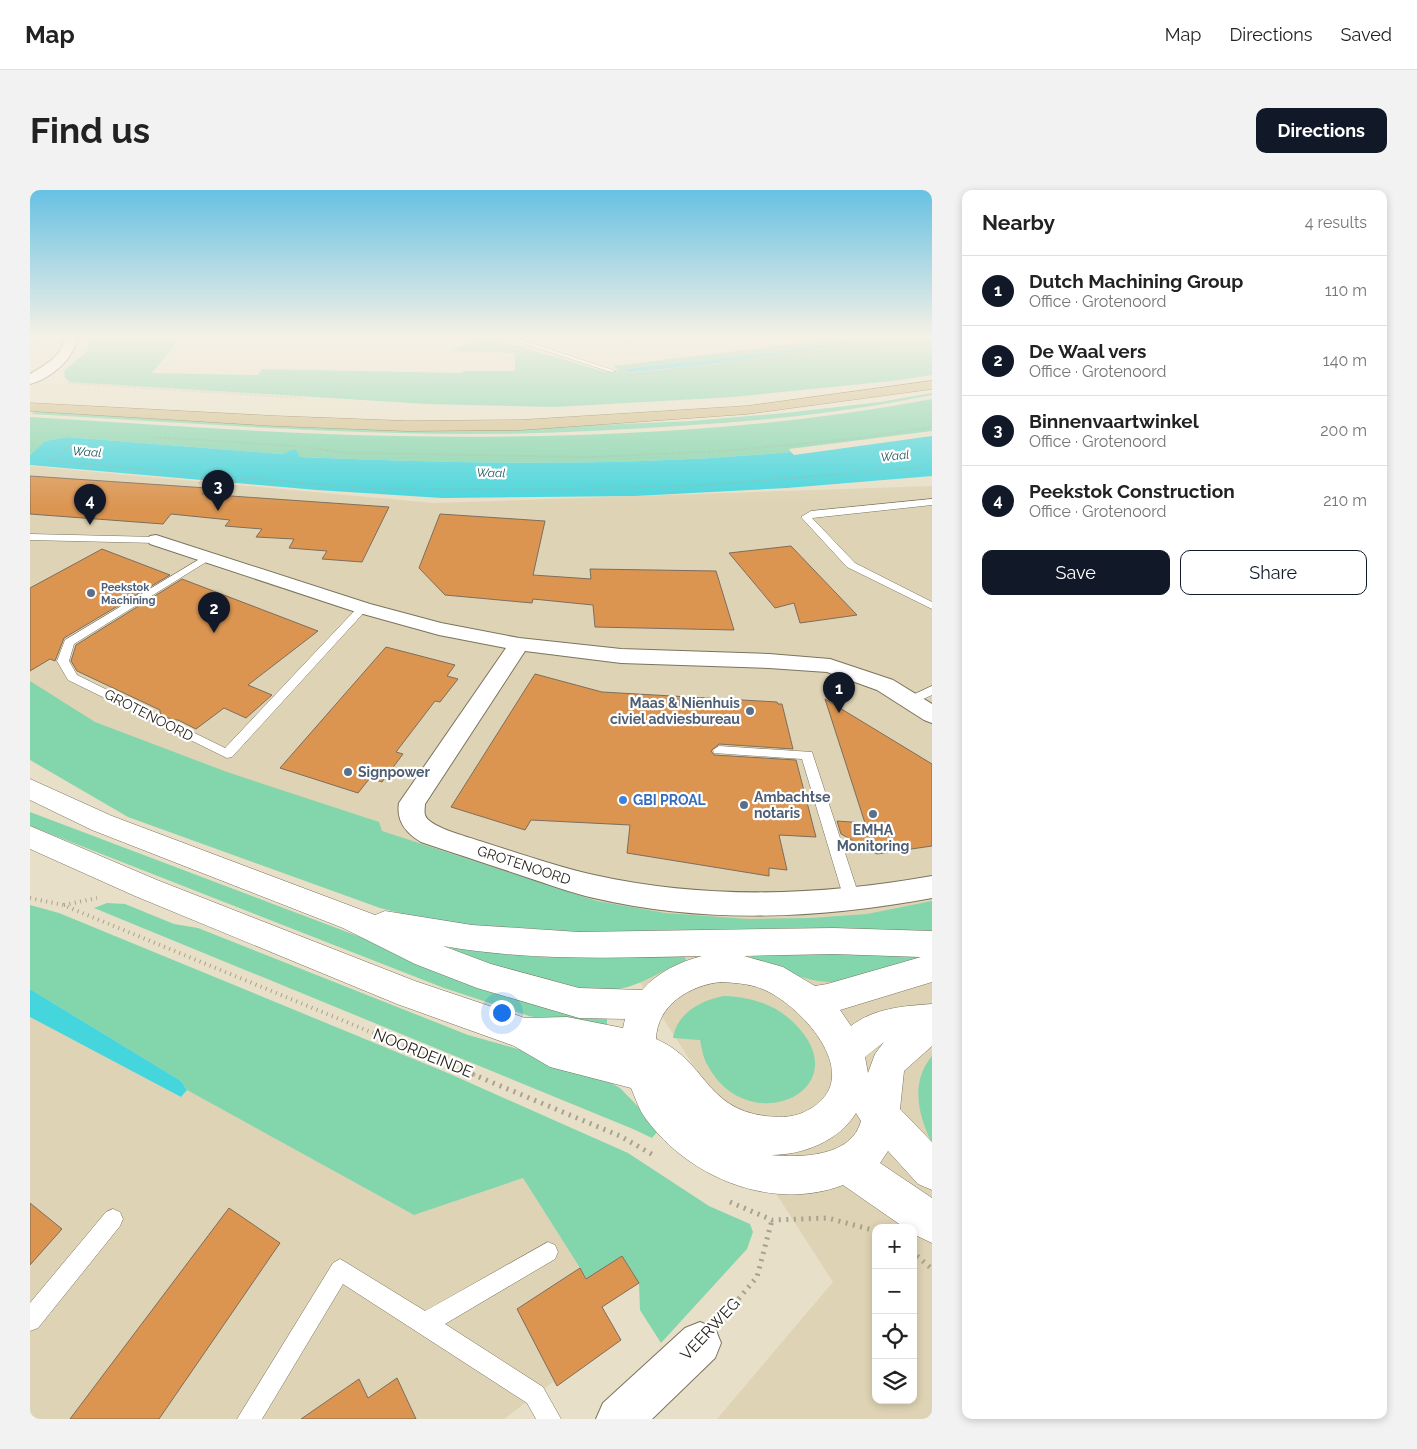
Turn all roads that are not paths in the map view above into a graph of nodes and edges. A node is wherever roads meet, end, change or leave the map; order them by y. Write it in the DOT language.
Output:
graph roads {
  1 [pos="878,392"];
  2 [pos="30,393"];
  3 [pos="30,407"];
  4 [pos="607,418"];
  5 [pos="932,502"];
  6 [pos="30,537"];
  7 [pos="156,540"];
  8 [pos="208,557"];
  9 [pos="932,606"];
  10 [pos="363,608"];
  11 [pos="519,644"];
  12 [pos="932,690"];
  13 [pos="910,701"];
  14 [pos="932,715"];
  15 [pos="719,750"];
  16 [pos="30,789"];
  17 [pos="35,843"];
  18 [pos="932,887"];
  19 [pos="852,899"];
  20 [pos="354,919"];
  21 [pos="932,944"];
  22 [pos="932,968"];
  23 [pos="811,1001"];
  24 [pos="649,1005"];
  25 [pos="932,1021"];
  26 [pos="641,1062"];
  27 [pos="847,1066"];
  28 [pos="883,1096"];
  29 [pos="847,1165"];
  30 [pos="932,1170"];
  31 [pos="113,1219"];
  32 [pos="932,1223"];
  33 [pos="548,1252"];
  34 [pos="30,1320"];
  35 [pos="424,1324"];
  36 [pos="700,1342"];
  37 [pos="249,1419"];
  38 [pos="549,1419"];
  39 [pos="619,1419"];
  1 -- 4 [label="main road"];
  2 -- 4 [label="main road"];
  3 -- 4 [label="main road"];
  5 -- 9 [label="lane"];
  6 -- 7 [label="lane"];
  7 -- 8 [label="street"];
  8 -- 10 [label="street"];
  8 -- 10 [label="lane, GROTENOORD"];
  10 -- 11 [label="street"];
  11 -- 13 [label="street"];
  11 -- 19 [label="street, GROTENOORD"];
  12 -- 13 [label="lane"];
  13 -- 14 [label="street"];
  15 -- 19 [label="lane"];
  16 -- 20 [label="main road"];
  17 -- 26 [label="main road"];
  18 -- 19 [label="street, GROTENOORD"];
  20 -- 21 [label="main road"];
  20 -- 24 [label="main road"];
  22 -- 23 [label="main road"];
  23 -- 24 [label="main road"];
  23 -- 27 [label="main road"];
  24 -- 26 [label="main road"];
  25 -- 27 [label="main road"];
  25 -- 28 [label="main road"];
  26 -- 27 [label="main road"];
  26 -- 29 [label="main road"];
  27 -- 28 [label="main road"];
  28 -- 29 [label="main road"];
  28 -- 30 [label="main road"];
  29 -- 32 [label="main road"];
  31 -- 34 [label="lane"];
  33 -- 35 [label="lane"];
  35 -- 37 [label="lane"];
  35 -- 38 [label="lane"];
  36 -- 39 [label="street, VEERWEG"];
}
